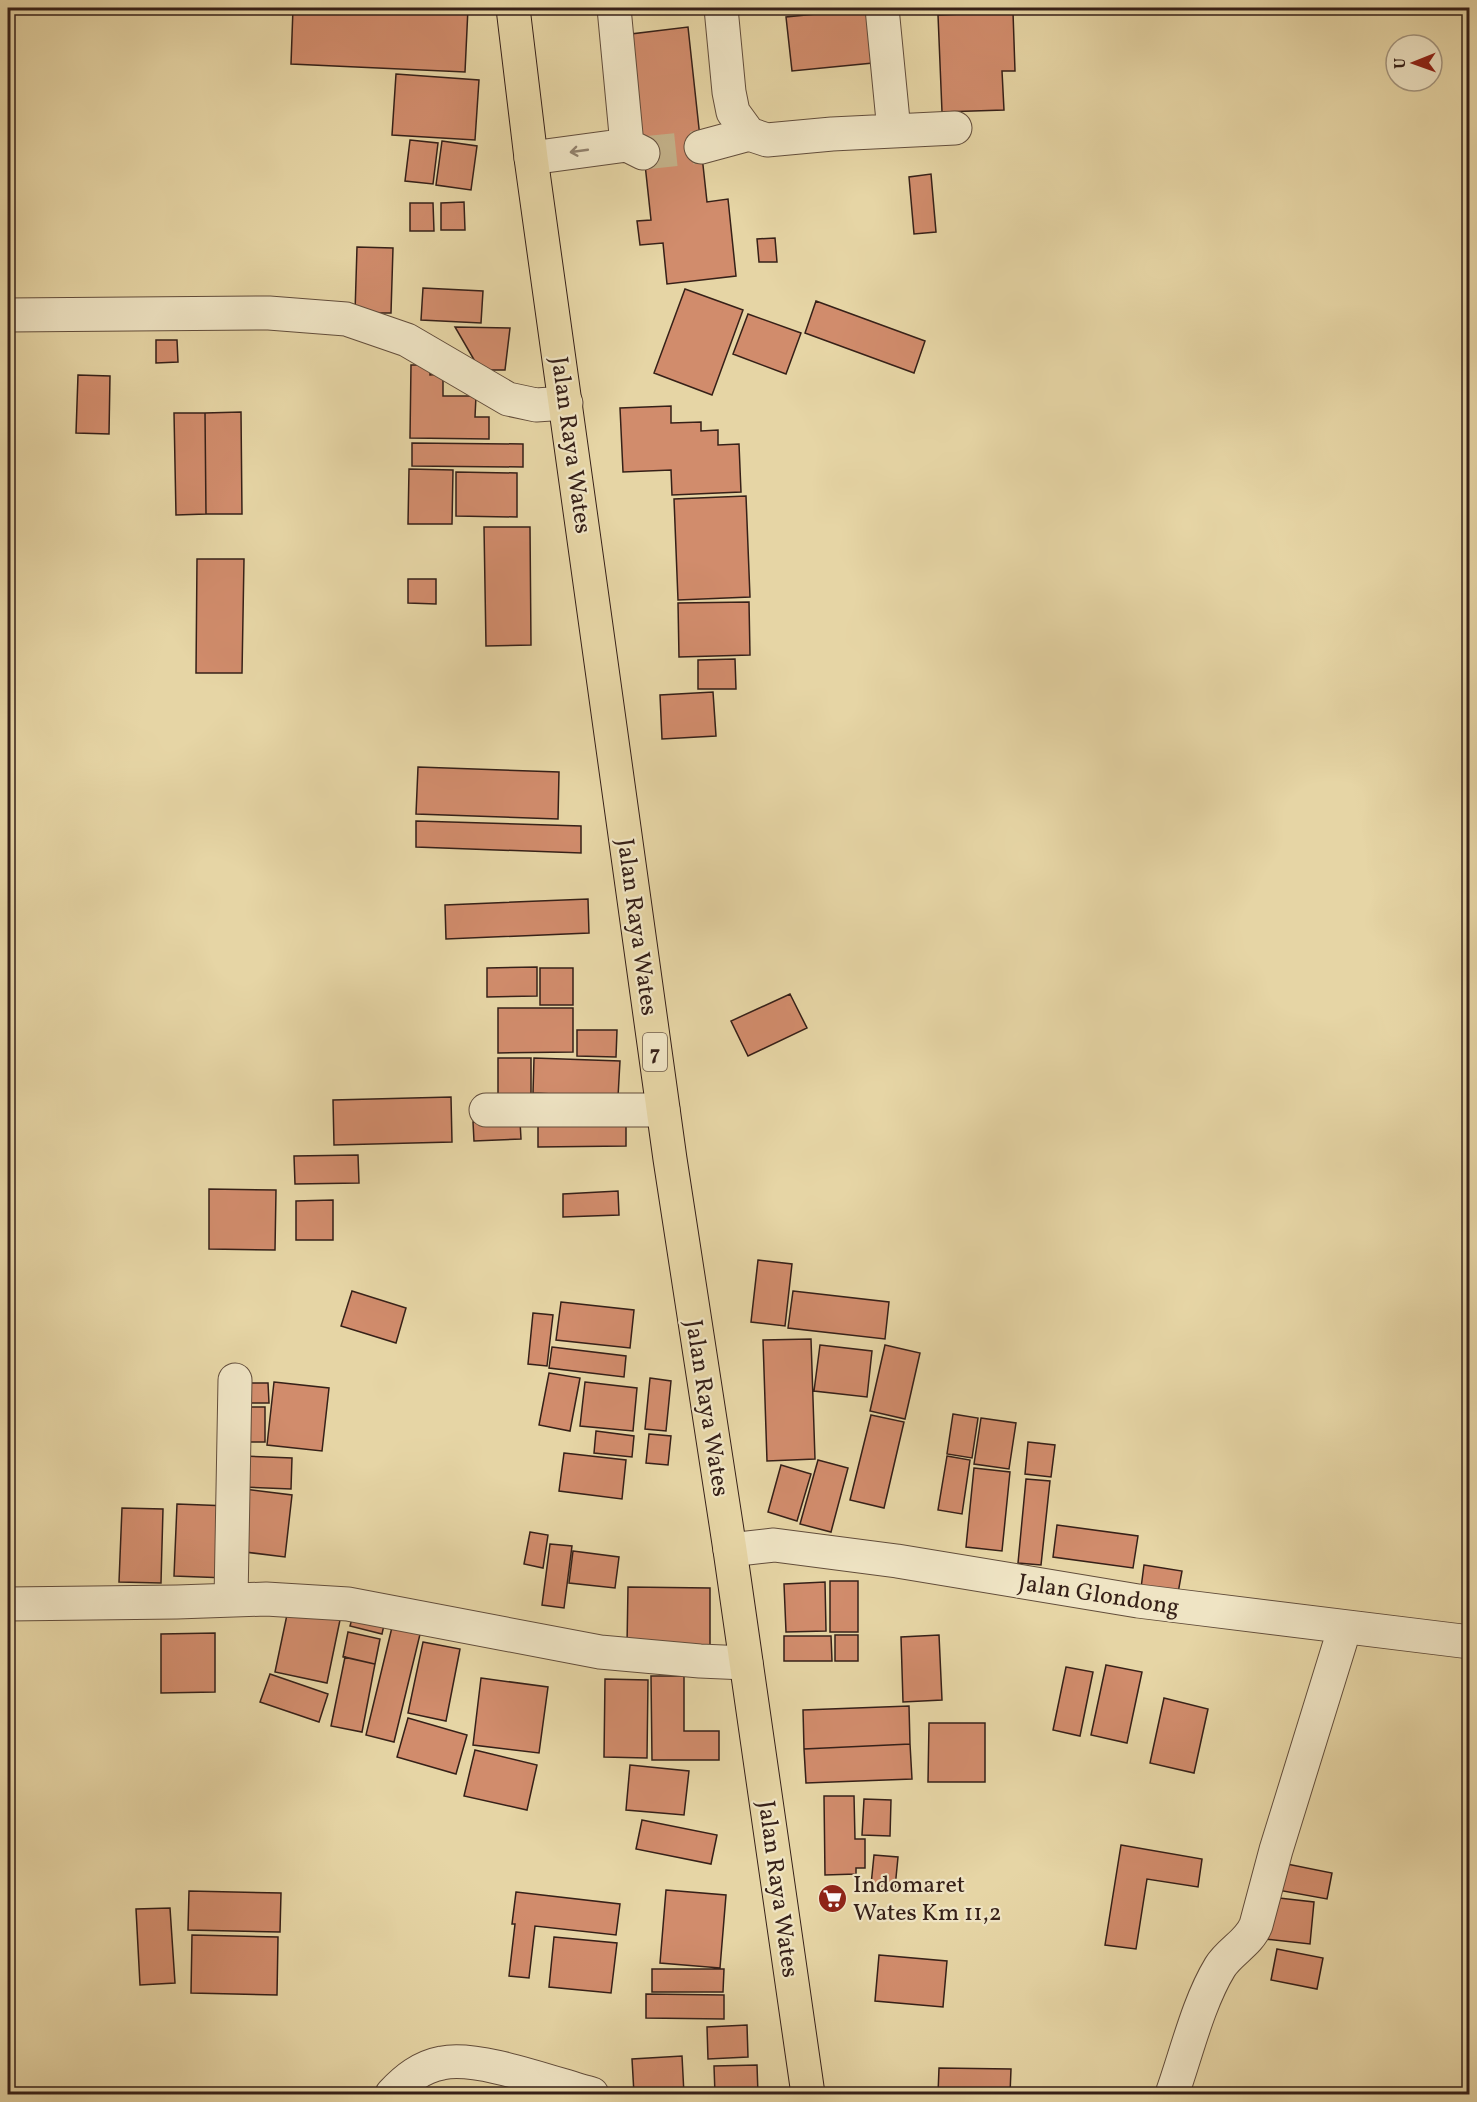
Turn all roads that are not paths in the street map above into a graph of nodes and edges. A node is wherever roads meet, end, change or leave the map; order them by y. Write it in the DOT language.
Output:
graph roads {
  1 [pos="513,8"];
  2 [pos="614,8"];
  3 [pos="721,8"];
  4 [pos="882,8"];
  5 [pos="955,128"];
  6 [pos="894,131"];
  7 [pos="749,134"];
  8 [pos="701,147"];
  9 [pos="531,158"];
  10 [pos="8,315"];
  11 [pos="566,404"];
  12 [pos="486,1110"];
  13 [pos="663,1110"];
  14 [pos="235,1380"];
  15 [pos="730,1550"];
  16 [pos="231,1600"];
  17 [pos="8,1604"];
  18 [pos="1345,1627"];
  19 [pos="1470,1642"];
  20 [pos="746,1663"];
  21 [pos="392,2094"];
  22 [pos="592,2094"];
  23 [pos="808,2094"];
  24 [pos="1172,2094"];
  1 -- 9 [label="highway, Jalan Raya Wates / 7"];
  2 -- 9 [label="street, one-way"];
  3 -- 7 [label="street"];
  4 -- 6 [label="street"];
  5 -- 6 [label="street"];
  6 -- 7 [label="street"];
  7 -- 8 [label="street"];
  9 -- 11 [label="highway, Jalan Raya Wates / 7"];
  10 -- 11 [label="street"];
  11 -- 13 [label="highway, Jalan Raya Wates / 7"];
  12 -- 13 [label="street"];
  13 -- 15 [label="highway, Jalan Raya Wates / 7"];
  14 -- 16 [label="street"];
  15 -- 18 [label="street, Jalan Glondong"];
  15 -- 20 [label="highway, Jalan Raya Wates / 7"];
  16 -- 17 [label="street"];
  16 -- 20 [label="street"];
  18 -- 19 [label="street, Jalan Glondong"];
  18 -- 24 [label="street"];
  20 -- 23 [label="highway, Jalan Raya Wates / 7"];
  21 -- 22 [label="street"];
}
